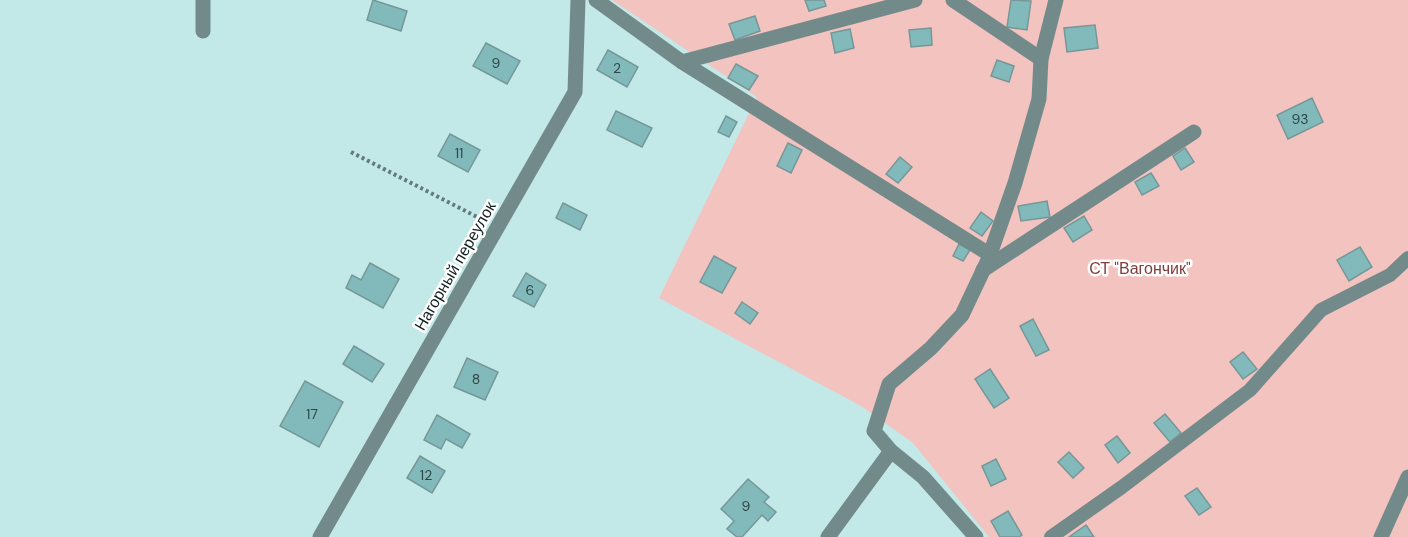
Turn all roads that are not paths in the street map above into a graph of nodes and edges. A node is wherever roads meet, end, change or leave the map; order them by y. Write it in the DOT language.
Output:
graph roads {
  1 [pos="203,0"];
  2 [pos="578,0"];
  3 [pos="596,0"];
  4 [pos="915,0"];
  5 [pos="953,0"];
  6 [pos="1056,0"];
  7 [pos="203,31"];
  8 [pos="1041,59"];
  9 [pos="682,62"];
  10 [pos="1194,132"];
  11 [pos="989,254"];
  12 [pos="1408,258"];
  13 [pos="983,270"];
  14 [pos="891,451"];
  15 [pos="1408,477"];
  16 [pos="320,537"];
  17 [pos="828,537"];
  18 [pos="976,537"];
  19 [pos="1051,537"];
  20 [pos="1381,537"];
  1 -- 7 [label="street"];
  2 -- 16 [label="street, Нагорный переулок"];
  3 -- 9 [label="street"];
  4 -- 9 [label="street"];
  5 -- 8 [label="street"];
  6 -- 8 [label="street"];
  8 -- 11 [label="street"];
  9 -- 11 [label="street"];
  10 -- 13 [label="street"];
  11 -- 13 [label="street"];
  12 -- 19 [label="lane"];
  13 -- 14 [label="street"];
  14 -- 17 [label="street"];
  14 -- 18 [label="street"];
  15 -- 20 [label="street"];
}
